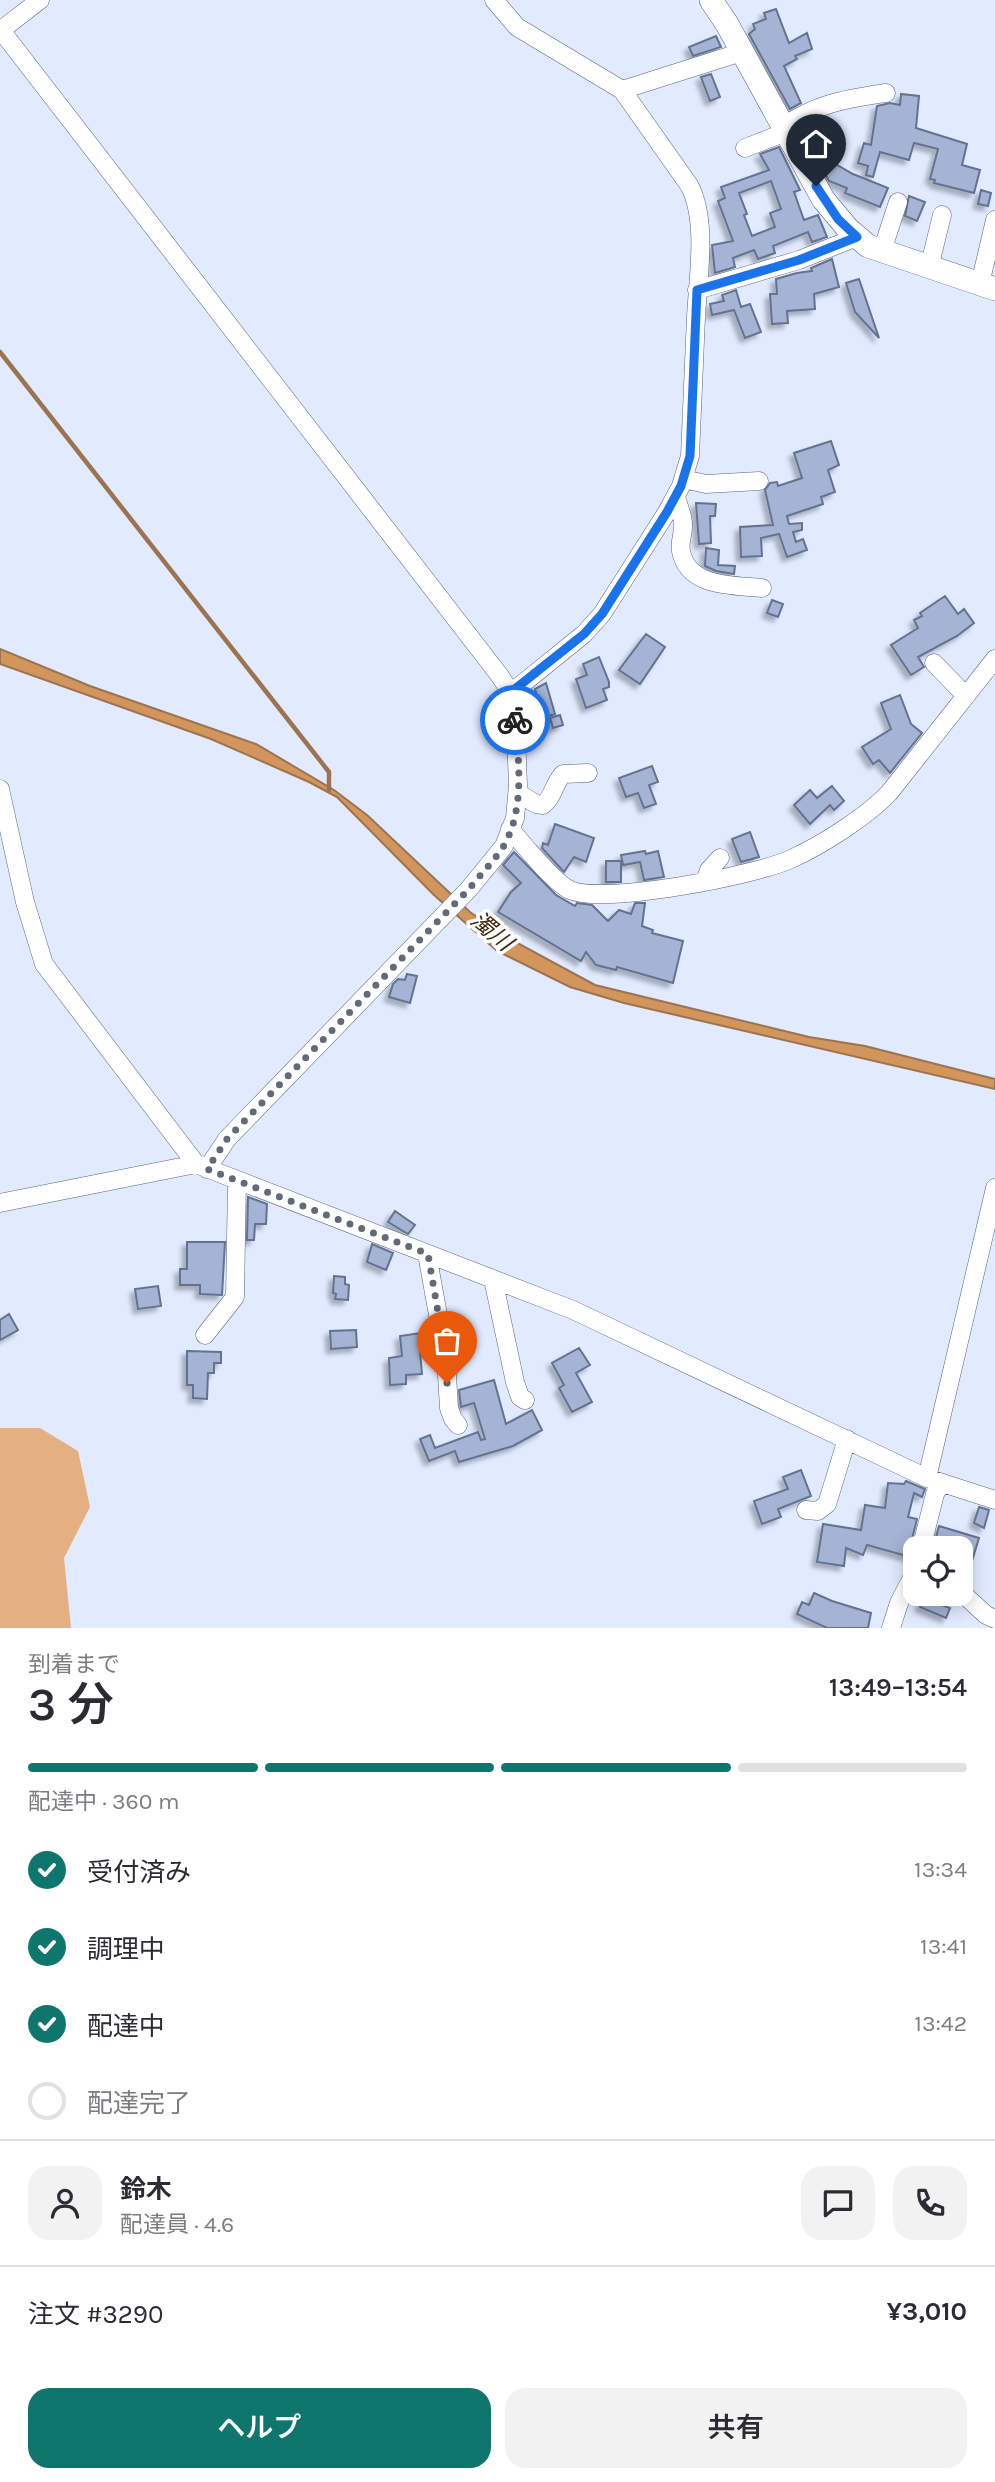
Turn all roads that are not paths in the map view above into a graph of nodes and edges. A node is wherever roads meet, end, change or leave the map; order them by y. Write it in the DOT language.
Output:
graph roads {
  1 [pos="40,0"];
  2 [pos="494,0"];
  3 [pos="712,0"];
  4 [pos="0,30"];
  5 [pos="742,52"];
  6 [pos="622,90"];
  7 [pos="886,93"];
  8 [pos="785,129"];
  9 [pos="745,148"];
  10 [pos="898,202"];
  11 [pos="943,215"];
  12 [pos="995,220"];
  13 [pos="857,237"];
  14 [pos="881,251"];
  15 [pos="929,268"];
  16 [pos="988,287"];
  17 [pos="697,290"];
  18 [pos="684,479"];
  19 [pos="759,481"];
  20 [pos="676,497"];
  21 [pos="762,588"];
  22 [pos="995,659"];
  23 [pos="934,663"];
  24 [pos="510,693"];
  25 [pos="966,696"];
  26 [pos="588,773"];
  27 [pos="0,789"];
  28 [pos="517,793"];
  29 [pos="510,829"];
  30 [pos="720,858"];
  31 [pos="705,881"];
  32 [pos="201,1166"];
  33 [pos="237,1181"];
  34 [pos="995,1188"];
  35 [pos="0,1203"];
  36 [pos="428,1254"];
  37 [pos="493,1279"];
  38 [pos="205,1335"];
  39 [pos="526,1400"];
  40 [pos="458,1425"];
  41 [pos="847,1440"];
  42 [pos="934,1481"];
  43 [pos="995,1500"];
  44 [pos="806,1510"];
  45 [pos="924,1536"];
  46 [pos="903,1595"];
  47 [pos="973,1603"];
  48 [pos="995,1619"];
  49 [pos="891,1628"];
  1 -- 4 [label="street"];
  2 -- 6 [label="street"];
  3 -- 5 [label="main road"];
  4 -- 24 [label="street"];
  5 -- 6 [label="street"];
  5 -- 8 [label="main road"];
  6 -- 17 [label="street"];
  7 -- 8 [label="street"];
  8 -- 9 [label="street"];
  8 -- 13 [label="main road"];
  10 -- 14 [label="street"];
  11 -- 15 [label="street"];
  12 -- 16 [label="street"];
  13 -- 14 [label="main road"];
  13 -- 17 [label="street"];
  14 -- 15 [label="main road"];
  15 -- 16 [label="main road"];
  17 -- 18 [label="street"];
  18 -- 19 [label="street"];
  18 -- 20 [label="street"];
  20 -- 21 [label="street"];
  20 -- 24 [label="street"];
  22 -- 25 [label="street"];
  23 -- 25 [label="street"];
  24 -- 28 [label="street"];
  25 -- 31 [label="street"];
  26 -- 28 [label="street"];
  27 -- 32 [label="street"];
  28 -- 29 [label="street"];
  29 -- 31 [label="street"];
  29 -- 32 [label="street"];
  30 -- 31 [label="street"];
  32 -- 33 [label="street"];
  32 -- 35 [label="street"];
  33 -- 36 [label="street"];
  33 -- 38 [label="street"];
  34 -- 42 [label="street"];
  36 -- 37 [label="street"];
  36 -- 40 [label="street"];
  37 -- 39 [label="street"];
  37 -- 41 [label="street"];
  41 -- 42 [label="street"];
  41 -- 44 [label="street"];
  42 -- 43 [label="street"];
  42 -- 45 [label="street"];
  46 -- 49 [label="street"];
  47 -- 48 [label="street"];
}
